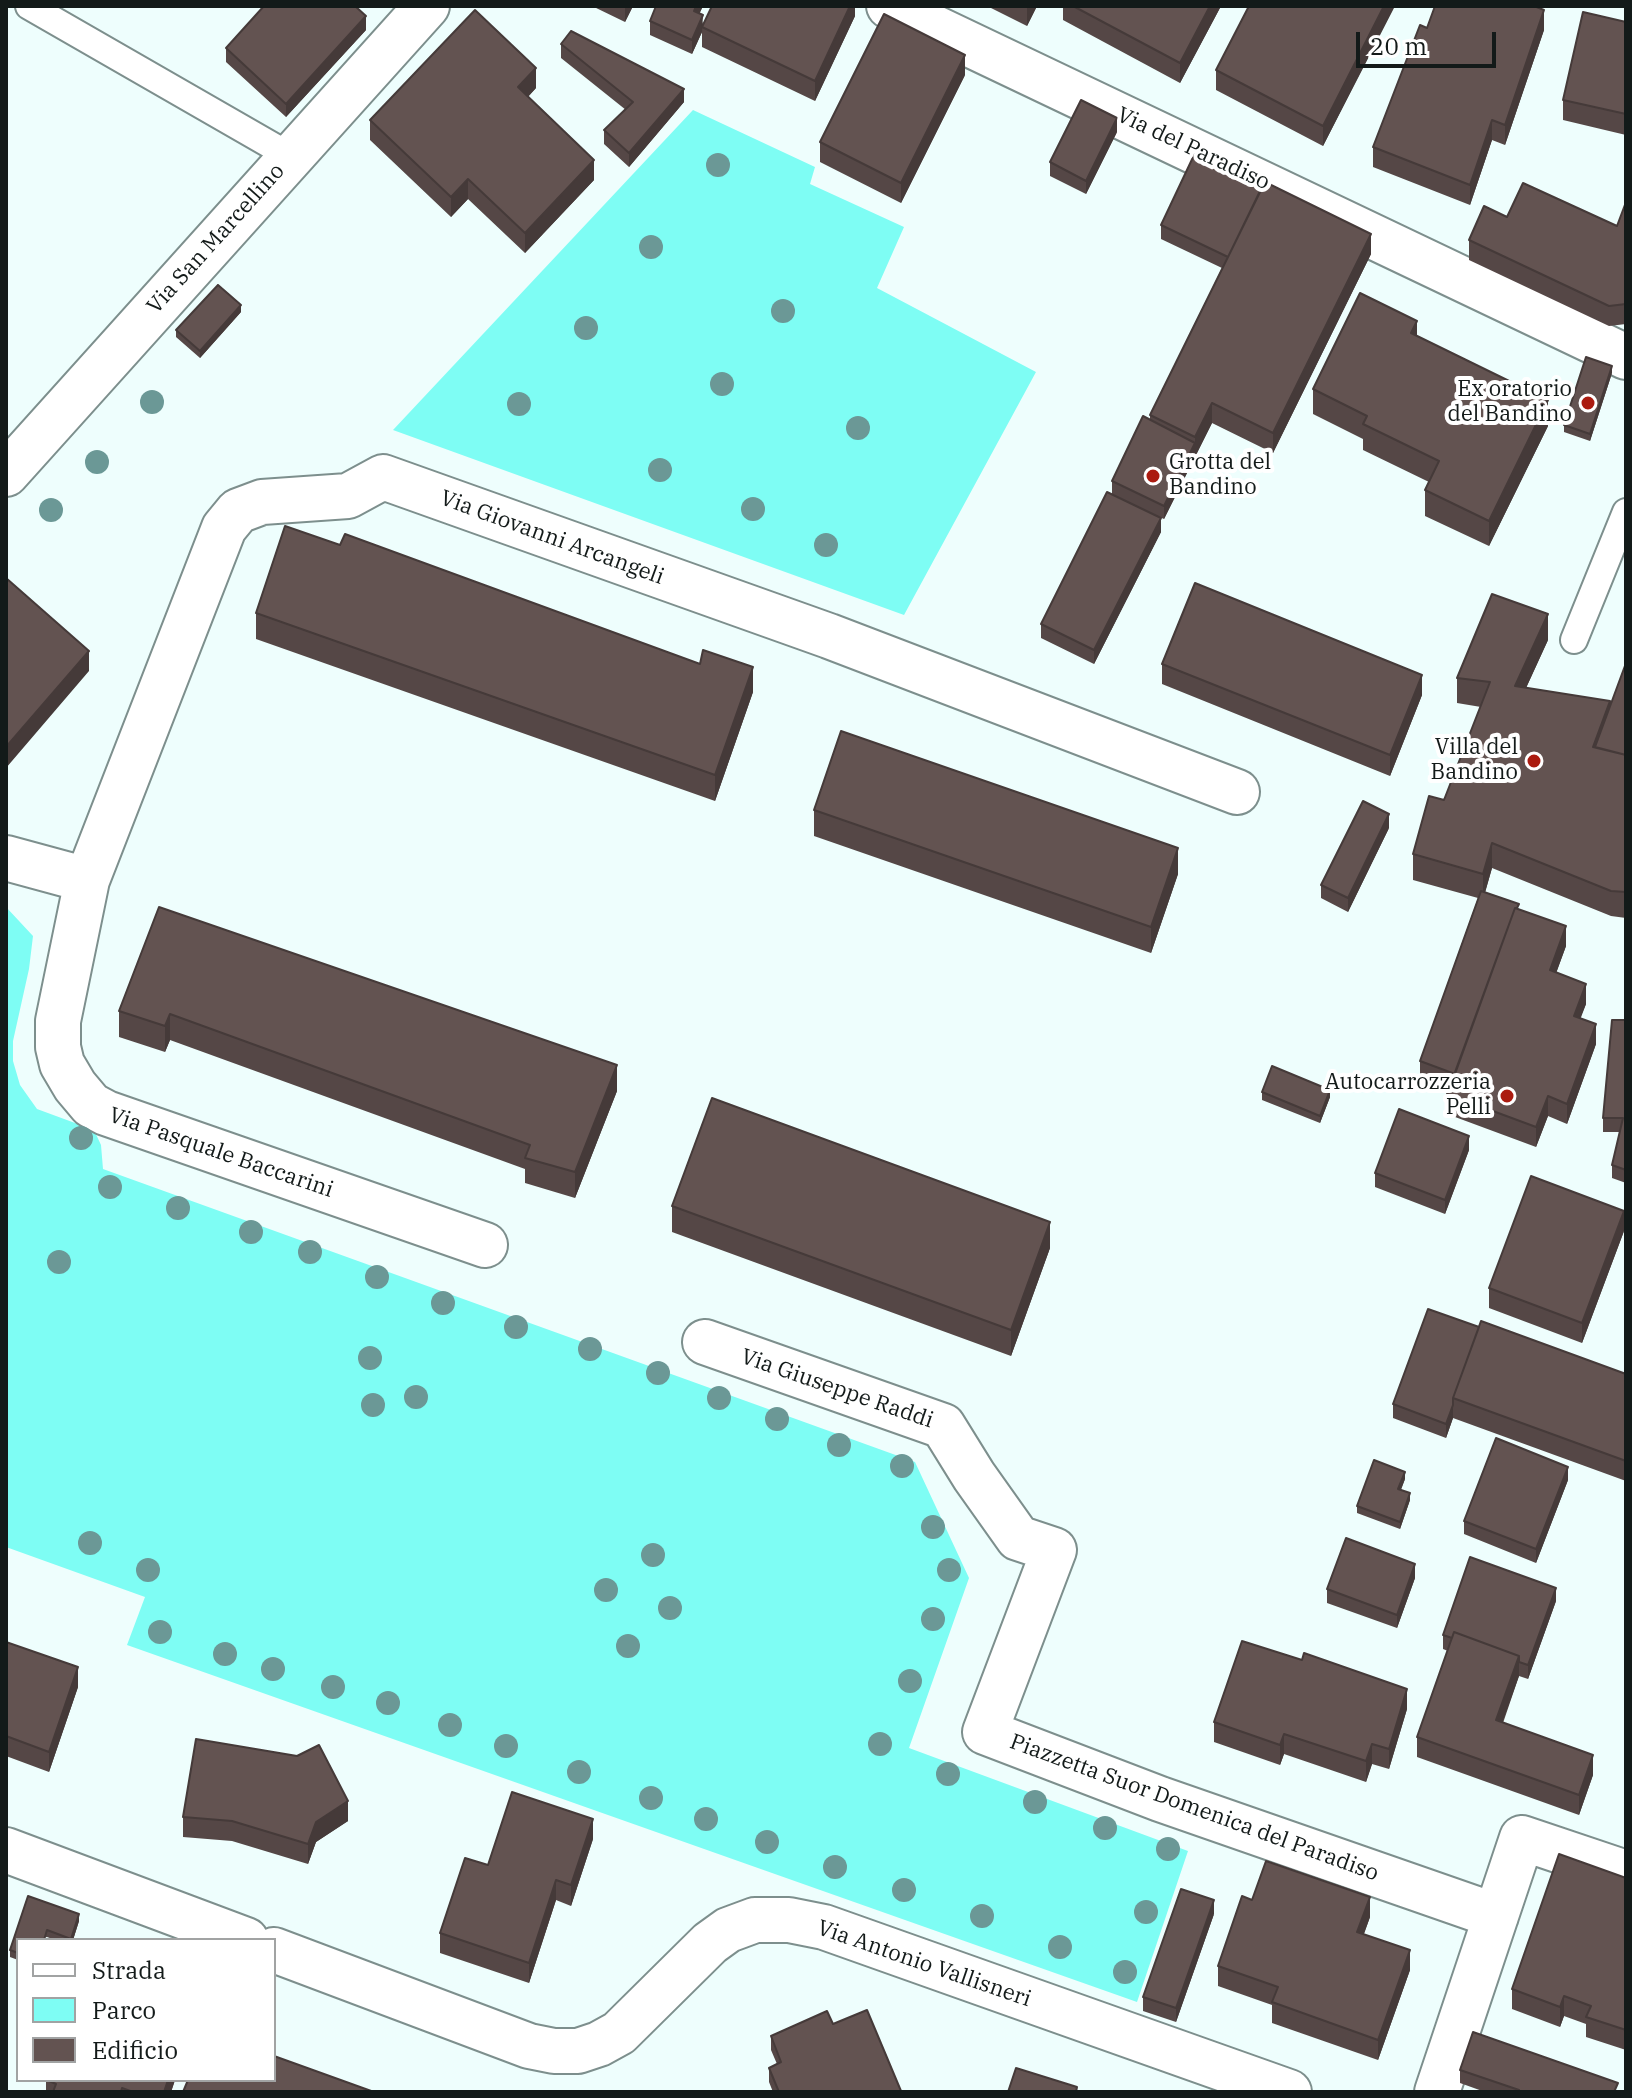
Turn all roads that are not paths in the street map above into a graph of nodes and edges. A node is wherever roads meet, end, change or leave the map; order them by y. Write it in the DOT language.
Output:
graph roads {
  1 [pos="29,6"];
  2 [pos="427,6"];
  3 [pos="889,6"];
  4 [pos="290,156"];
  5 [pos="1626,357"];
  6 [pos="6,474"];
  7 [pos="1626,512"];
  8 [pos="1574,640"];
  9 [pos="1237,792"];
  10 [pos="6,858"];
  11 [pos="87,880"];
  12 [pos="485,1245"];
  13 [pos="705,1342"];
  14 [pos="1054,1550"];
  15 [pos="6,1850"];
  16 [pos="1626,1873"];
  17 [pos="1496,1916"];
  18 [pos="241,1938"];
  19 [pos="276,1951"];
  20 [pos="1289,2092"];
  21 [pos="1437,2092"];
  1 -- 4 [label="lane"];
  2 -- 4 [label="street, Via San Marcellino"];
  3 -- 5 [label="street, Via del Paradiso"];
  4 -- 6 [label="street, Via San Marcellino"];
  7 -- 8 [label="lane"];
  9 -- 11 [label="street, Via Giovanni Arcangeli"];
  10 -- 11 [label="street"];
  11 -- 12 [label="street, Via Pasquale Baccarini"];
  13 -- 14 [label="street, Via Giuseppe Raddi"];
  14 -- 17 [label="street, Piazzetta Suor Domenica del Paradiso"];
  15 -- 18 [label="street"];
  16 -- 17 [label="street"];
  17 -- 21 [label="street"];
  19 -- 20 [label="street, Via Antonio Vallisneri"];
}
